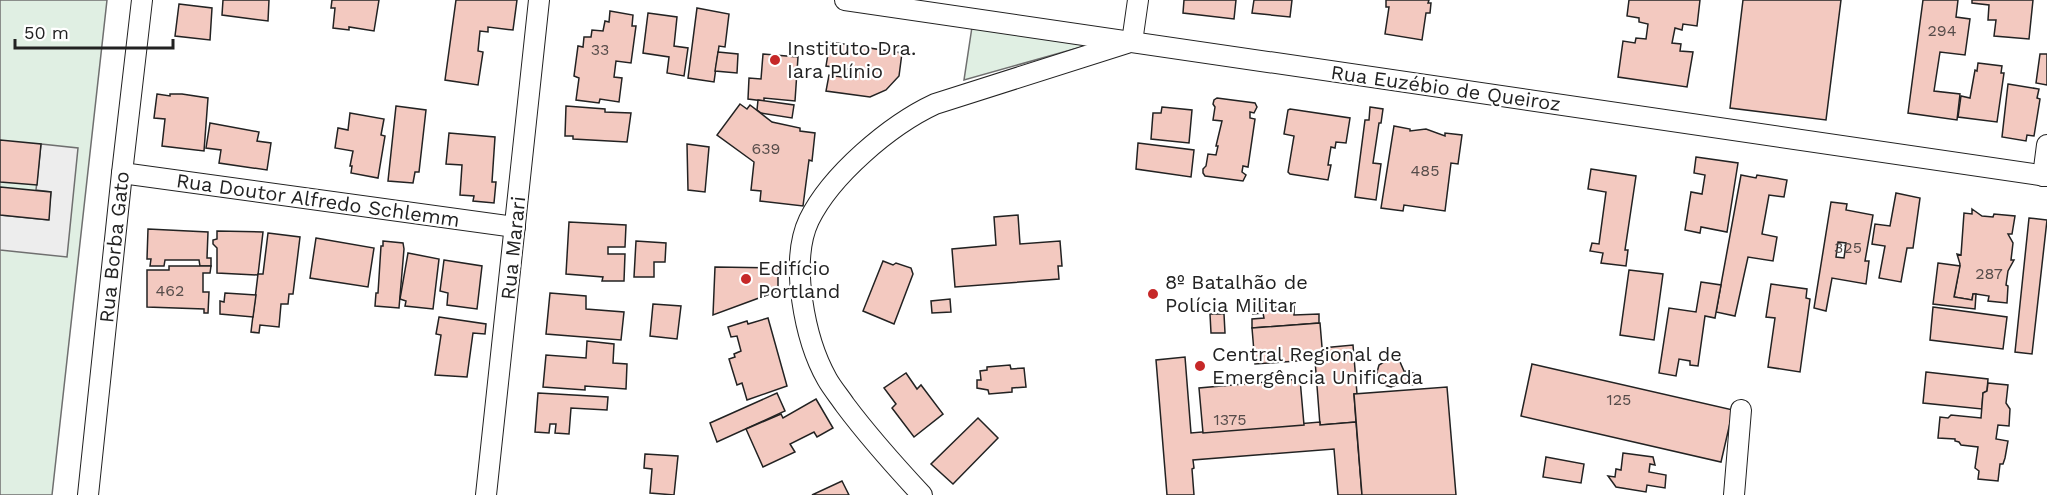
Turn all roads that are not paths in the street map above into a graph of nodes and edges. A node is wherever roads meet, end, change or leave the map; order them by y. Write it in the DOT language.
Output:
graph roads {
  1 [pos="142,0"];
  2 [pos="539,0"];
  3 [pos="845,0"];
  4 [pos="1138,0"];
  5 [pos="1132,42"];
  6 [pos="2047,145"];
  7 [pos="122,173"];
  8 [pos="2045,176"];
  9 [pos="515,227"];
  10 [pos="1741,410"];
  11 [pos="88,495"];
  12 [pos="486,495"];
  13 [pos="922,495"];
  14 [pos="1734,495"];
  1 -- 7 [label="street, Rua Borba Gato"];
  2 -- 9 [label="street, Rua Marari"];
  3 -- 5 [label="street, Rua Euzébio de Queiroz"];
  4 -- 5 [label="street"];
  5 -- 8 [label="street, Rua Euzébio de Queiroz"];
  5 -- 13 [label="street"];
  6 -- 8 [label="street"];
  7 -- 9 [label="street, Rua Doutor Alfredo Schlemm"];
  7 -- 11 [label="street, Rua Borba Gato"];
  9 -- 12 [label="street, Rua Marari"];
  10 -- 14 [label="street"];
}
